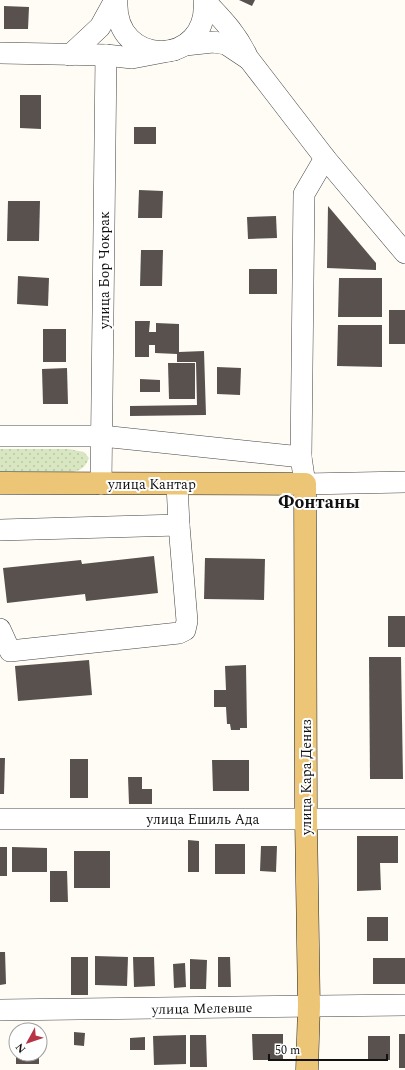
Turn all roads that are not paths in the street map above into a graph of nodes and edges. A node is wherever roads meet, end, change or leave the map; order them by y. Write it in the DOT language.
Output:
graph roads {
  1 [pos="116,0"];
  2 [pos="204,0"];
  3 [pos="180,48"];
  4 [pos="0,53"];
  5 [pos="70,55"];
  6 [pos="106,55"];
  7 [pos="248,58"];
  8 [pos="325,158"];
  9 [pos="405,253"];
  10 [pos="0,436"];
  11 [pos="102,436"];
  12 [pos="301,457"];
  13 [pos="405,482"];
  14 [pos="0,483"];
  15 [pos="101,484"];
  16 [pos="177,484"];
  17 [pos="305,484"];
  18 [pos="178,525"];
  19 [pos="0,530"];
  20 [pos="0,628"];
  21 [pos="405,818"];
  22 [pos="0,819"];
  23 [pos="306,819"];
  24 [pos="405,1005"];
  25 [pos="309,1006"];
  26 [pos="0,1010"];
  27 [pos="308,1070"];
  1 -- 3 [label="street"];
  1 -- 5 [label="street"];
  2 -- 3 [label="street"];
  2 -- 7 [label="street"];
  3 -- 6 [label="street"];
  3 -- 7 [label="street"];
  4 -- 5 [label="street"];
  5 -- 6 [label="street"];
  6 -- 11 [label="street, улица Бор Чокрак"];
  7 -- 8 [label="street"];
  8 -- 9 [label="street"];
  8 -- 12 [label="street"];
  10 -- 11 [label="street"];
  11 -- 12 [label="street"];
  11 -- 15 [label="street, улица Бор Чокрак"];
  12 -- 17 [label="street"];
  13 -- 17 [label="street"];
  14 -- 15 [label="main road, улица Кантар"];
  15 -- 16 [label="main road, улица Кантар"];
  16 -- 17 [label="main road, улица Кантар"];
  16 -- 18 [label="street"];
  17 -- 23 [label="main road, улица Кара Дениз"];
  18 -- 19 [label="street"];
  18 -- 20 [label="street"];
  21 -- 23 [label="street, улица Ешиль Ада"];
  22 -- 23 [label="street, улица Ешиль Ада"];
  23 -- 25 [label="main road, улица Кара Дениз"];
  24 -- 25 [label="street, улица Мелевше"];
  25 -- 26 [label="street, улица Мелевше"];
  25 -- 27 [label="main road, улица Кара Дениз"];
}
